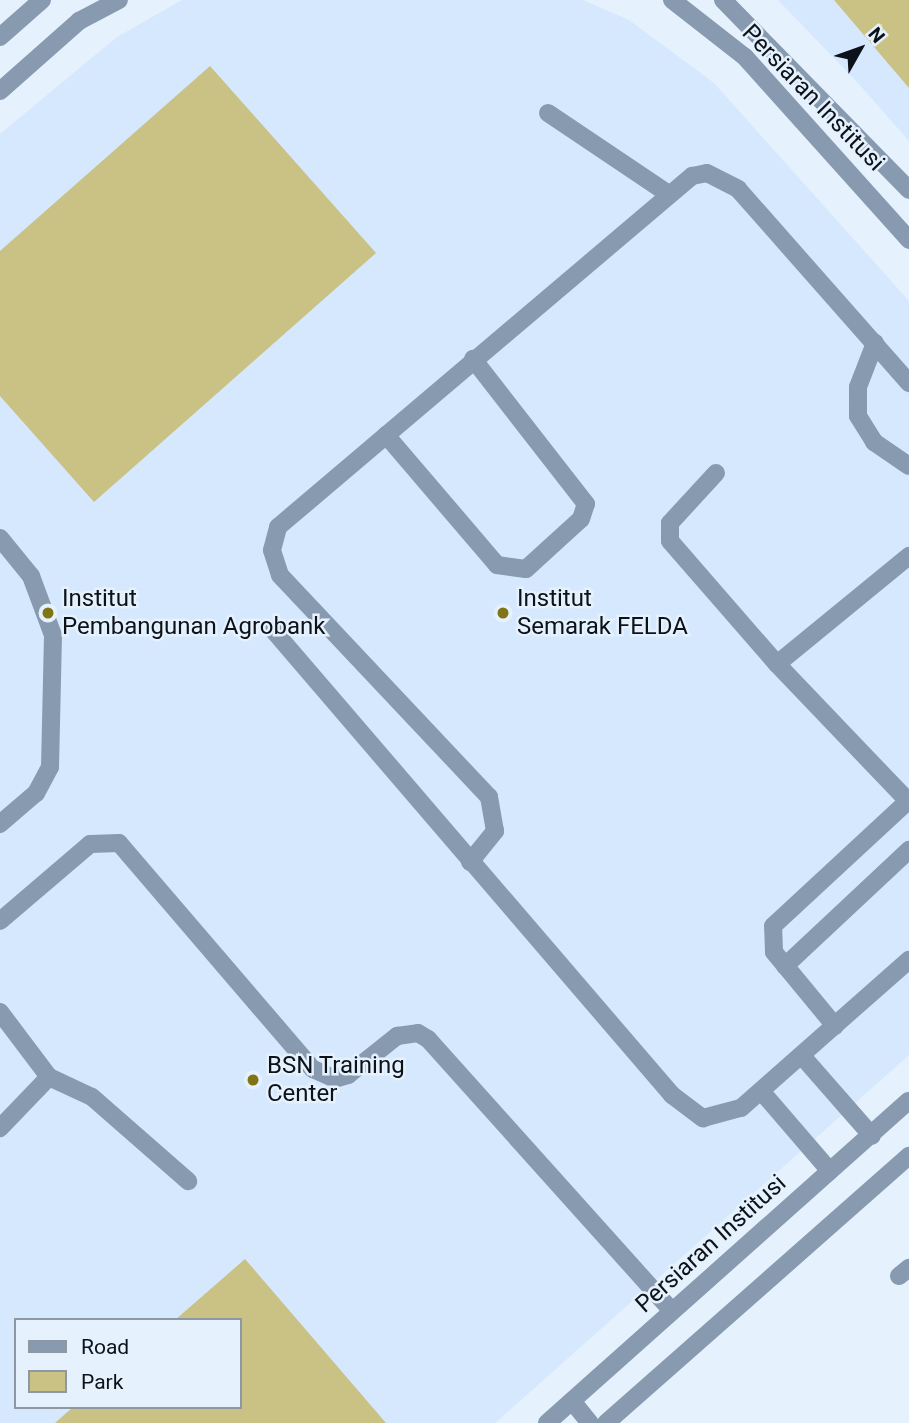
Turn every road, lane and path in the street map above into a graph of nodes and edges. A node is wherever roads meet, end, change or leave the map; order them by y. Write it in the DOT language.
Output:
graph roads {
  1 [pos="42,0"];
  2 [pos="119,0"];
  3 [pos="671,0"];
  4 [pos="723,0"];
  5 [pos="0,37"];
  6 [pos="0,92"];
  7 [pos="548,113"];
  8 [pos="909,190"];
  9 [pos="667,193"];
  10 [pos="909,240"];
  11 [pos="875,343"];
  12 [pos="473,359"];
  13 [pos="909,383"];
  14 [pos="386,435"];
  15 [pos="909,466"];
  16 [pos="716,473"];
  17 [pos="0,538"];
  18 [pos="909,556"];
  19 [pos="273,631"];
  20 [pos="777,664"];
  21 [pos="909,800"];
  22 [pos="0,824"];
  23 [pos="909,850"];
  24 [pos="470,862"];
  25 [pos="0,921"];
  26 [pos="909,960"];
  27 [pos="785,965"];
  28 [pos="0,1012"];
  29 [pos="835,1026"];
  30 [pos="802,1056"];
  31 [pos="49,1077"];
  32 [pos="762,1092"];
  33 [pos="909,1101"];
  34 [pos="0,1128"];
  35 [pos="872,1136"];
  36 [pos="908,1158"];
  37 [pos="830,1171"];
  38 [pos="188,1181"];
  39 [pos="672,1311"];
  40 [pos="572,1401"];
  41 [pos="547,1423"];
  42 [pos="590,1423"];
  43 [pos="606,1423"];
  1 -- 5 [label="street"];
  2 -- 6 [label="street"];
  3 -- 10 [label="street, Persiaran Institusi"];
  4 -- 8 [label="street, Persiaran Institusi"];
  7 -- 9 [label="street"];
  9 -- 11 [label="street"];
  9 -- 12 [label="street"];
  11 -- 13 [label="street"];
  11 -- 15 [label="street"];
  12 -- 14 [label="street"];
  12 -- 14 [label="street"];
  14 -- 24 [label="street"];
  16 -- 20 [label="street"];
  17 -- 22 [label="street"];
  18 -- 20 [label="street"];
  19 -- 24 [label="street"];
  20 -- 21 [label="street"];
  21 -- 27 [label="street"];
  23 -- 27 [label="street"];
  24 -- 32 [label="street"];
  25 -- 39 [label="street"];
  26 -- 29 [label="street"];
  27 -- 29 [label="street"];
  28 -- 31 [label="street"];
  29 -- 30 [label="street"];
  30 -- 32 [label="street"];
  30 -- 35 [label="street"];
  31 -- 34 [label="street"];
  31 -- 38 [label="street"];
  32 -- 37 [label="street"];
  33 -- 35 [label="street, Persiaran Institusi"];
  35 -- 37 [label="street, Persiaran Institusi"];
  36 -- 43 [label="street"];
  37 -- 39 [label="street, Persiaran Institusi"];
  39 -- 40 [label="street, Persiaran Institusi"];
  40 -- 41 [label="street, Persiaran Institusi"];
  40 -- 42 [label="street"];
}
